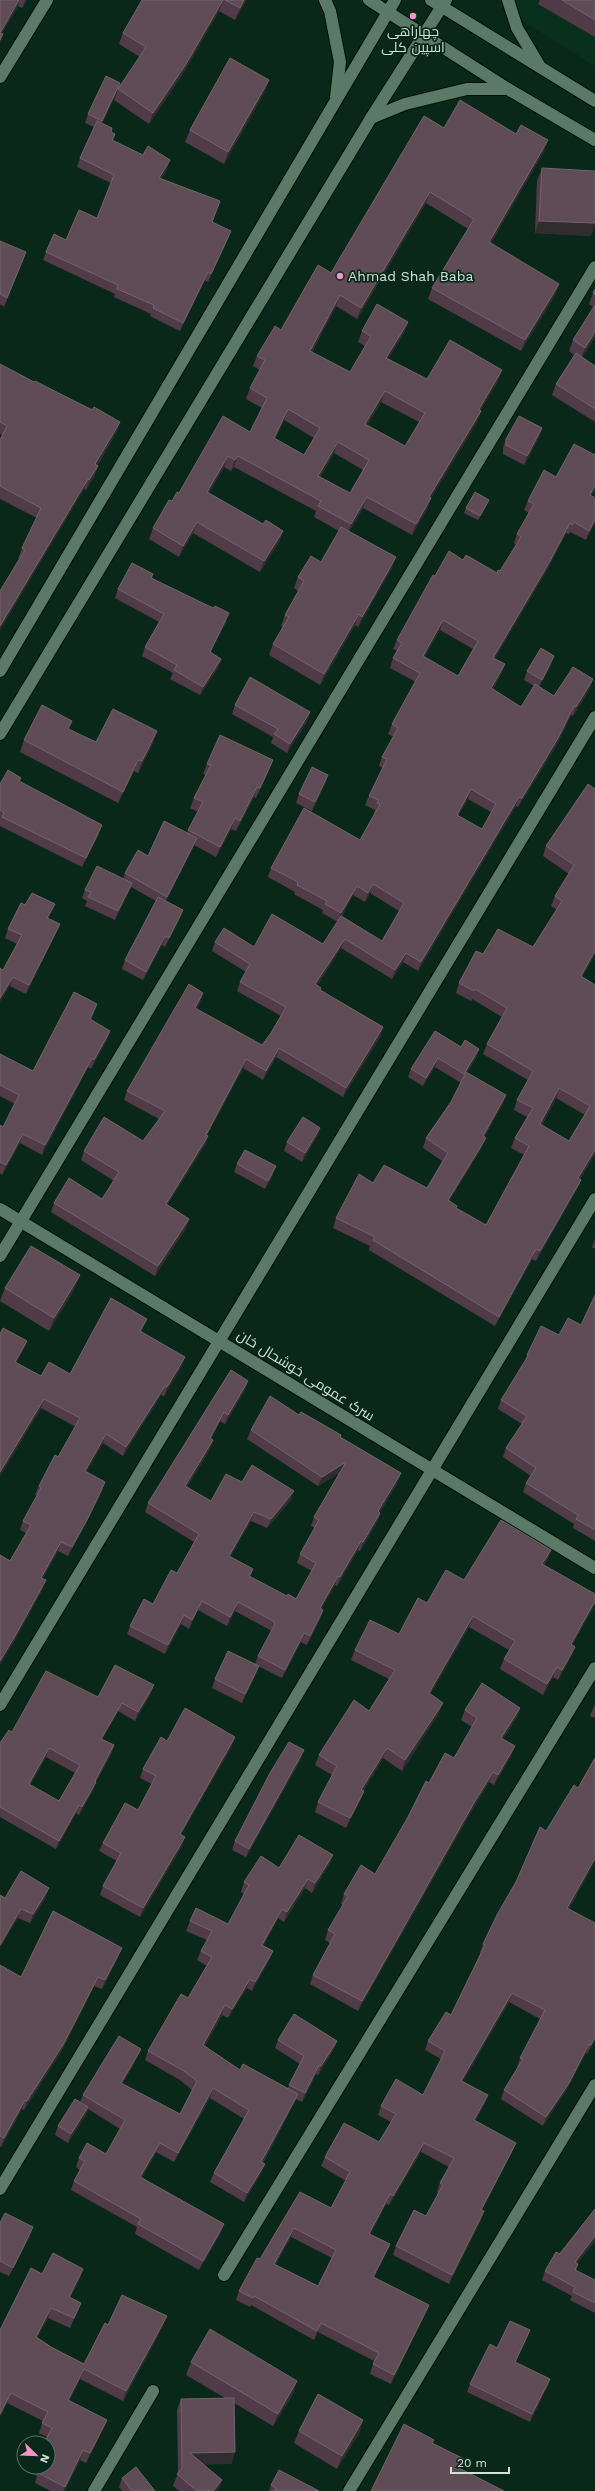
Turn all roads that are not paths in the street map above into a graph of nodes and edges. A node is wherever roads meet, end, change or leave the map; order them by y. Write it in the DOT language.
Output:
graph roads {
  1 [pos="47,0"];
  2 [pos="325,0"];
  3 [pos="369,0"];
  4 [pos="395,0"];
  5 [pos="431,0"];
  6 [pos="508,0"];
  7 [pos="444,4"];
  8 [pos="388,12"];
  9 [pos="425,34"];
  10 [pos="540,68"];
  11 [pos="0,77"];
  12 [pos="508,89"];
  13 [pos="595,101"];
  14 [pos="335,102"];
  15 [pos="371,118"];
  16 [pos="595,140"];
  17 [pos="595,267"];
  18 [pos="0,671"];
  19 [pos="595,717"];
  20 [pos="0,734"];
  21 [pos="595,1199"];
  22 [pos="0,1209"];
  23 [pos="21,1222"];
  24 [pos="0,1256"];
  25 [pos="221,1340"];
  26 [pos="432,1470"];
  27 [pos="595,1568"];
  28 [pos="595,1668"];
  29 [pos="0,1705"];
  30 [pos="595,2086"];
  31 [pos="0,2189"];
  32 [pos="224,2275"];
  33 [pos="153,2391"];
  34 [pos="94,2491"];
  35 [pos="349,2491"];
  1 -- 11 [label="street"];
  2 -- 14 [label="street"];
  3 -- 8 [label="street"];
  4 -- 8 [label="street"];
  5 -- 7 [label="street"];
  6 -- 10 [label="street"];
  7 -- 9 [label="street"];
  7 -- 10 [label="street"];
  8 -- 9 [label="street"];
  8 -- 14 [label="street"];
  9 -- 12 [label="street"];
  9 -- 15 [label="street"];
  10 -- 13 [label="street"];
  12 -- 15 [label="street"];
  12 -- 16 [label="street"];
  14 -- 18 [label="street"];
  15 -- 20 [label="street"];
  17 -- 23 [label="street"];
  19 -- 25 [label="street"];
  21 -- 26 [label="street"];
  22 -- 23 [label="street, سرک عمومی خوشحال خان"];
  23 -- 24 [label="street"];
  23 -- 25 [label="street, سرک عمومی خوشحال خان"];
  25 -- 26 [label="street, سرک عمومی خوشحال خان"];
  25 -- 29 [label="street"];
  26 -- 27 [label="street, سرک عمومی خوشحال خان"];
  26 -- 31 [label="street"];
  28 -- 32 [label="street"];
  30 -- 35 [label="street"];
  33 -- 34 [label="street"];
}
